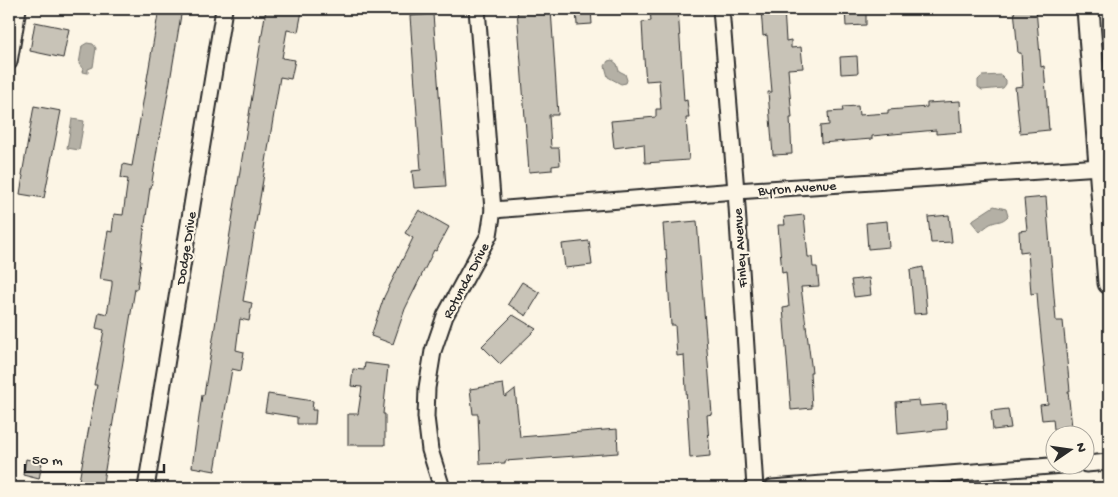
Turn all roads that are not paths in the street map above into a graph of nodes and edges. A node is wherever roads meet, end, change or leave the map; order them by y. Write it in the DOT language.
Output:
graph roads {
  1 [pos="18,9"];
  2 [pos="224,9"];
  3 [pos="476,9"];
  4 [pos="721,9"];
  5 [pos="1088,9"];
  6 [pos="9,62"];
  7 [pos="1100,166"];
  8 [pos="736,191"];
  9 [pos="493,210"];
  10 [pos="1109,283"];
  11 [pos="1109,462"];
  12 [pos="1096,463"];
  13 [pos="1046,466"];
  14 [pos="146,488"];
  15 [pos="442,488"];
  16 [pos="755,488"];
  17 [pos="772,488"];
  1 -- 6 [label="street"];
  2 -- 14 [label="street, Dodge Drive"];
  3 -- 9 [label="street, Rotunda Drive"];
  4 -- 8 [label="street, Finley Avenue"];
  5 -- 7 [label="main road"];
  7 -- 8 [label="street, Byron Avenue"];
  7 -- 10 [label="main road"];
  8 -- 9 [label="street, Byron Avenue"];
  8 -- 16 [label="street, Finley Avenue"];
  9 -- 15 [label="street, Rotunda Drive"];
  11 -- 12 [label="street"];
  13 -- 17 [label="street"];
}
